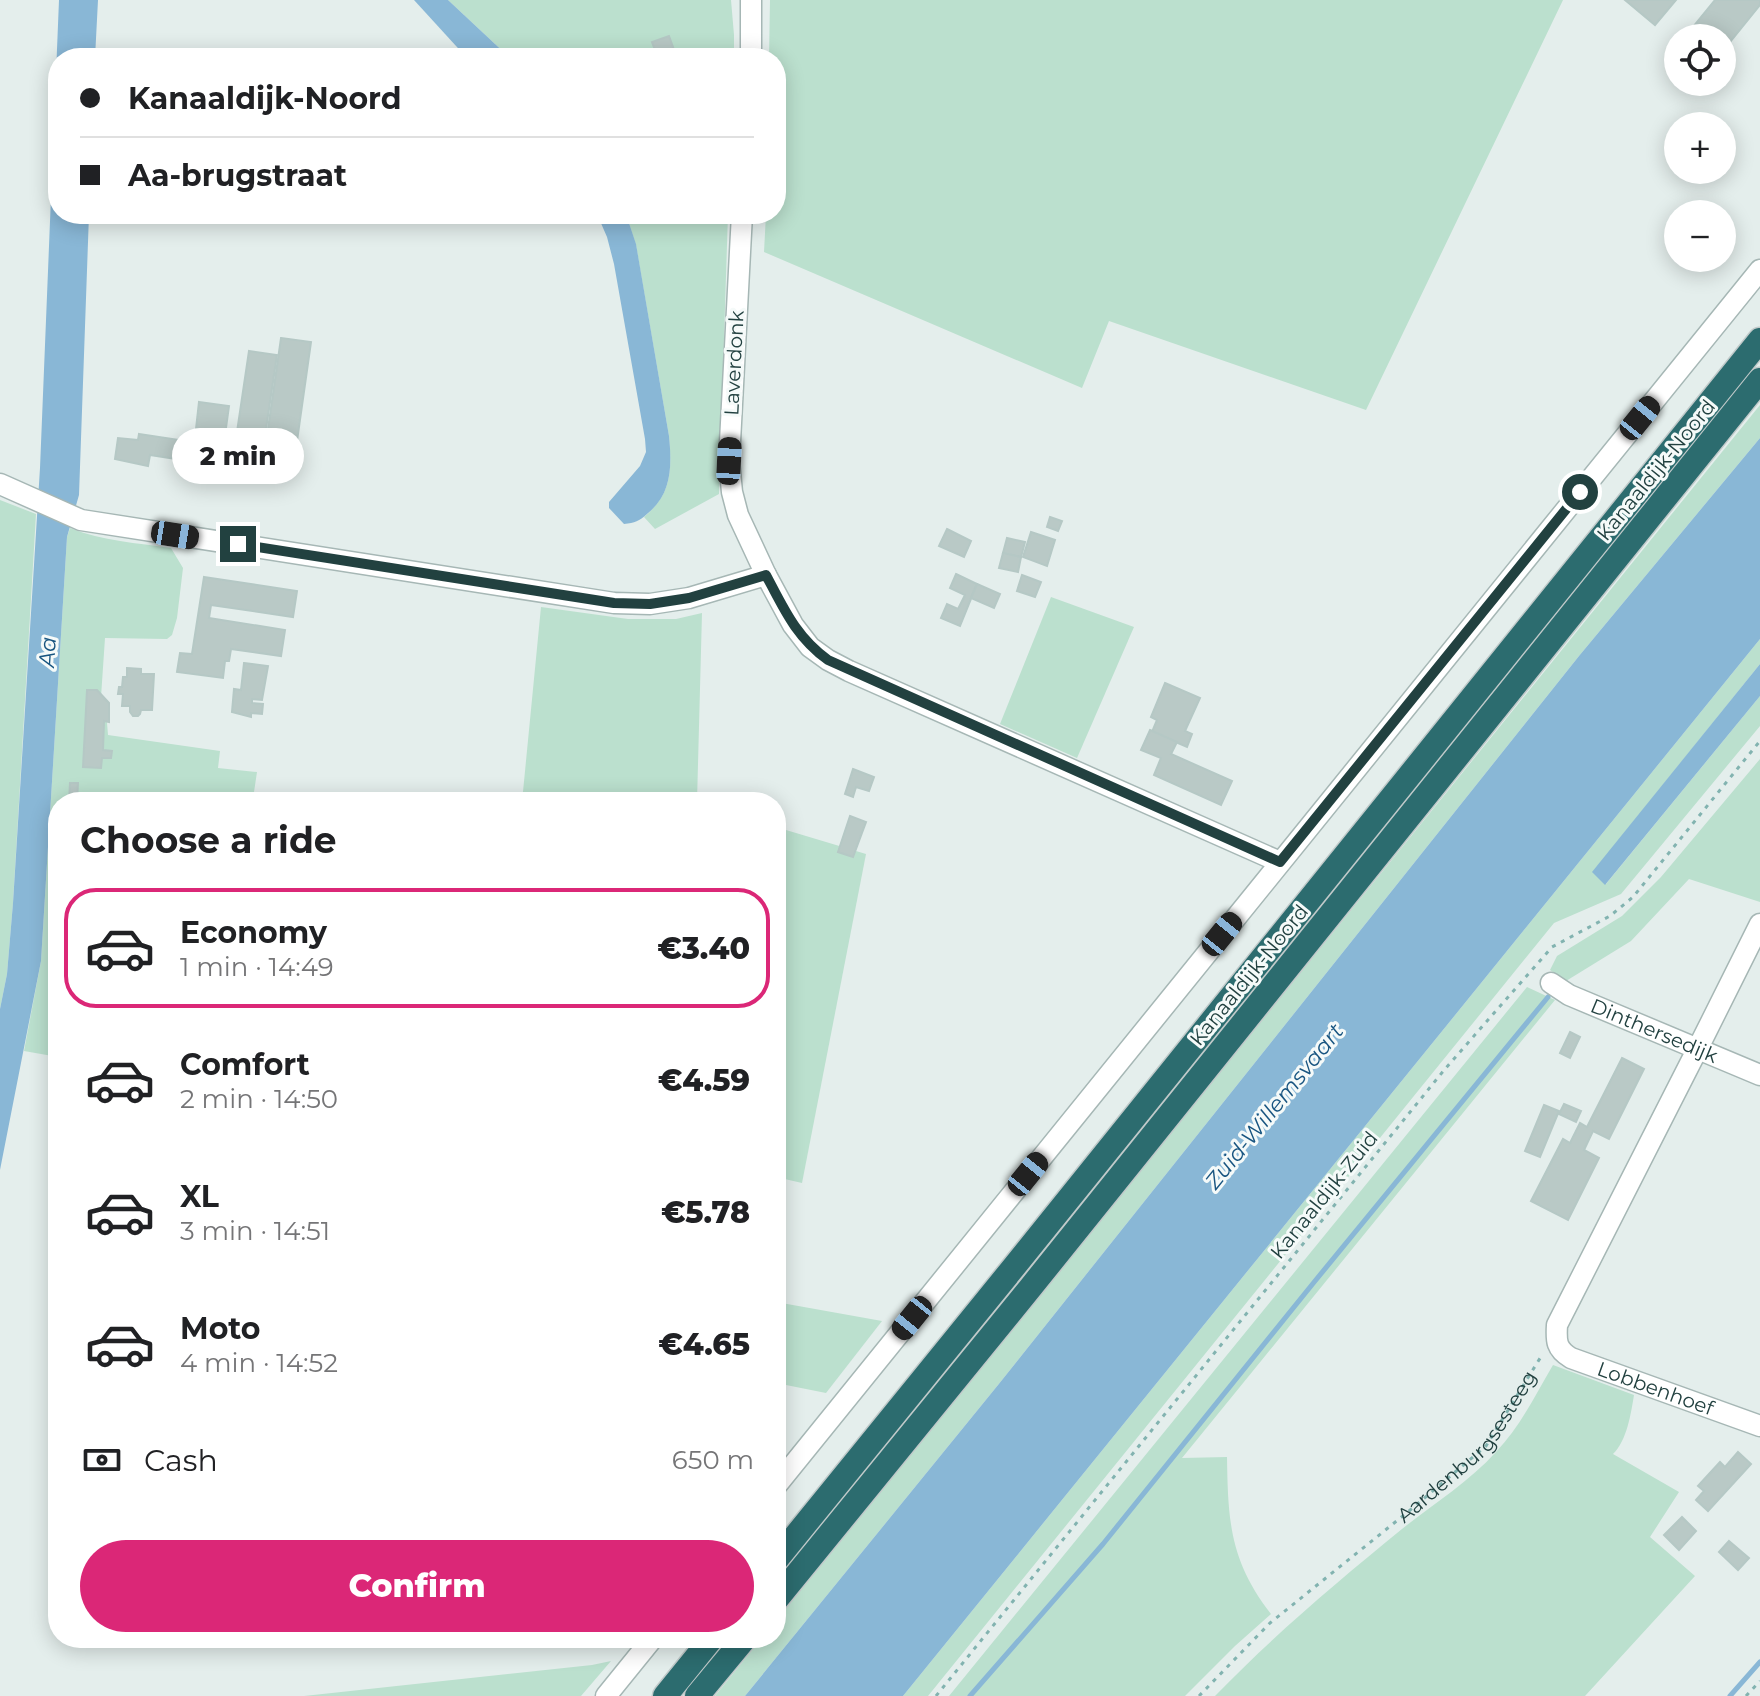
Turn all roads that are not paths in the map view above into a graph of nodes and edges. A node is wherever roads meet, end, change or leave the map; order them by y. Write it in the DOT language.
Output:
graph roads {
  1 [pos="751,0"];
  2 [pos="751,48"];
  3 [pos="741,224"];
  4 [pos="1760,270"];
  5 [pos="1760,340"];
  6 [pos="1760,380"];
  7 [pos="0,484"];
  8 [pos="766,575"];
  9 [pos="1280,862"];
  10 [pos="1760,924"];
  11 [pos="1551,983"];
  12 [pos="1698,1048"];
  13 [pos="1760,1075"];
  14 [pos="1760,1426"];
  15 [pos="786,1474"];
  16 [pos="786,1548"];
  17 [pos="786,1588"];
  18 [pos="645,1648"];
  19 [pos="704,1648"];
  20 [pos="737,1648"];
  21 [pos="606,1696"];
  22 [pos="665,1696"];
  23 [pos="697,1696"];
  1 -- 2 [label="street"];
  3 -- 8 [label="street, Laverdonk"];
  4 -- 9 [label="street"];
  5 -- 16 [label="highway, Kanaaldijk-Noord"];
  6 -- 17 [label="highway, Kanaaldijk-Noord"];
  7 -- 8 [label="street"];
  8 -- 9 [label="street, Laverdonk"];
  9 -- 15 [label="street"];
  10 -- 12 [label="street"];
  11 -- 12 [label="street, Dinthersedijk"];
  12 -- 13 [label="street, Dinthersedijk"];
  12 -- 14 [label="street, Lobbenhoef"];
  18 -- 21 [label="street"];
  19 -- 22 [label="highway"];
  20 -- 23 [label="highway"];
}
